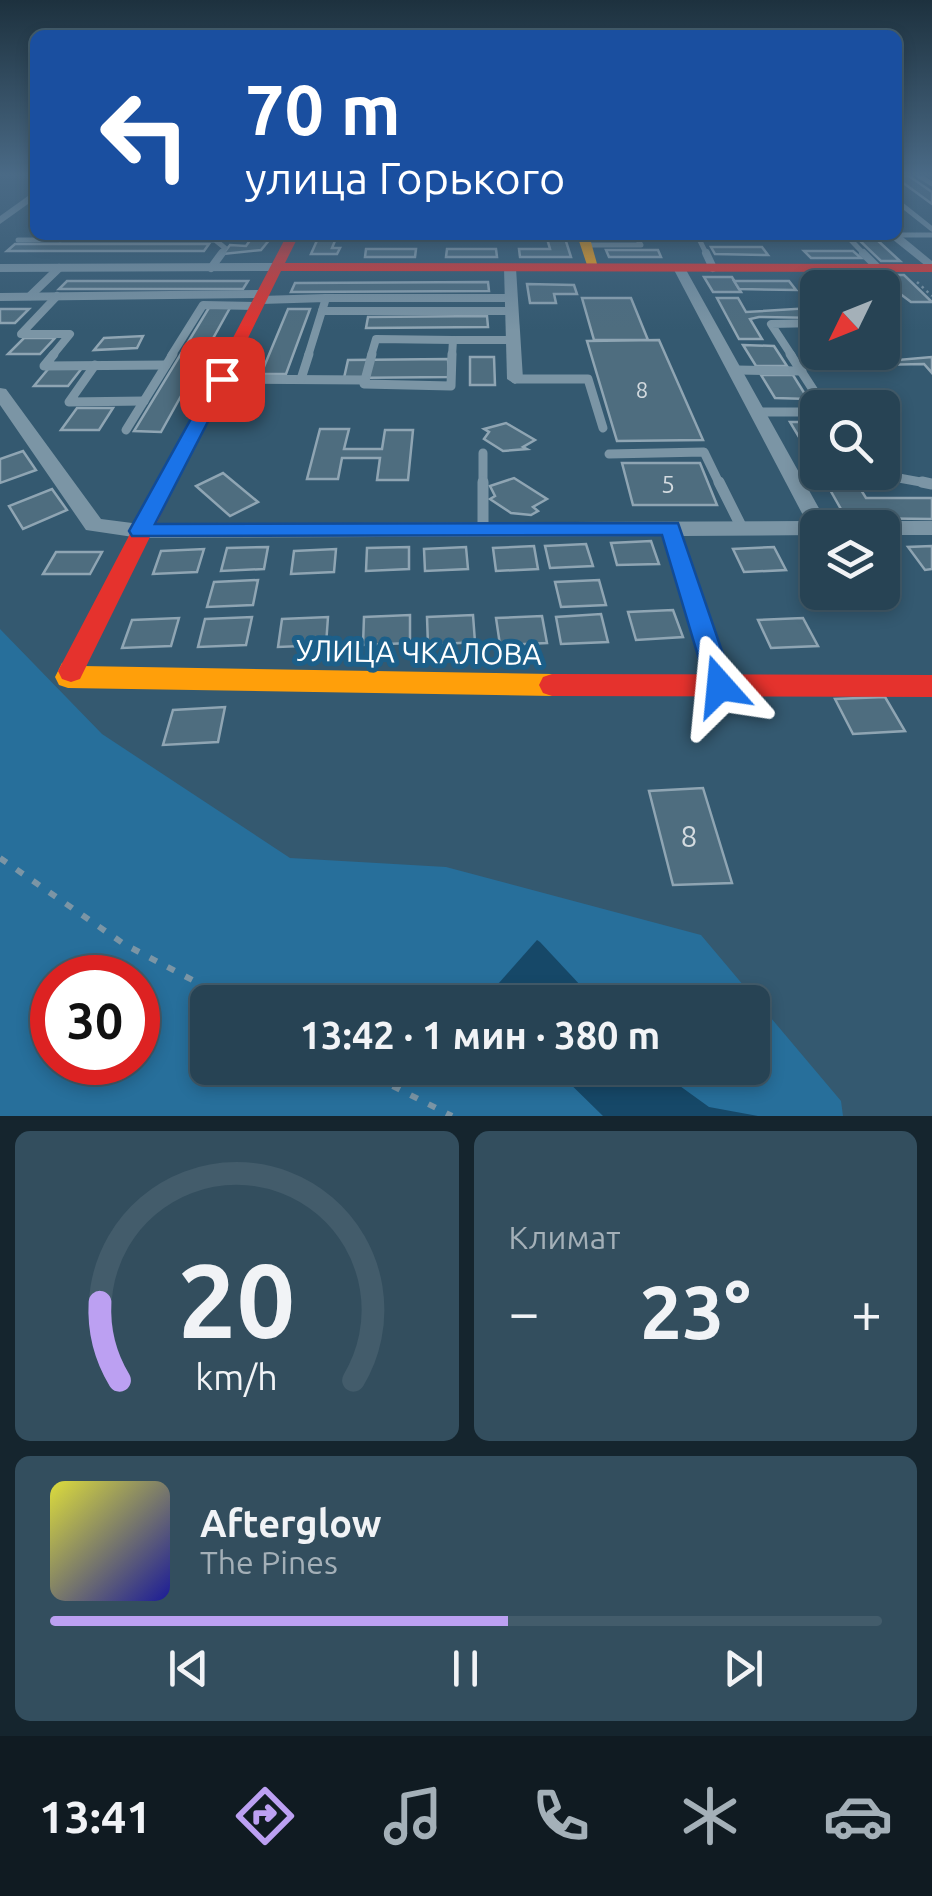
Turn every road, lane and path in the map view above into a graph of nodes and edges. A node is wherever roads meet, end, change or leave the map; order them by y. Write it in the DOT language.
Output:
graph roads {
  1 [pos="932,232"];
  2 [pos="902,234"];
  3 [pos="30,239"];
  4 [pos="18,240"];
  5 [pos="215,240"];
  6 [pos="290,240"];
  7 [pos="638,240"];
  8 [pos="699,240"];
  9 [pos="851,240"];
  10 [pos="901,240"];
  11 [pos="588,249"];
  12 [pos="278,267"];
  13 [pos="0,268"];
  14 [pos="59,268"];
  15 [pos="211,268"];
  16 [pos="510,268"];
  17 [pos="679,268"];
  18 [pos="713,268"];
  19 [pos="878,268"];
  20 [pos="932,268"];
  21 [pos="0,296"];
  22 [pos="30,296"];
  23 [pos="57,296"];
  24 [pos="326,298"];
  25 [pos="261,300"];
  26 [pos="512,305"];
  27 [pos="322,311"];
  28 [pos="800,323"];
  29 [pos="454,340"];
  30 [pos="514,340"];
  31 [pos="95,365"];
  32 [pos="166,365"];
  33 [pos="800,369"];
  34 [pos="737,370"];
  35 [pos="802,372"];
  36 [pos="222,379"];
  37 [pos="300,379"];
  38 [pos="515,379"];
  39 [pos="365,380"];
  40 [pos="814,390"];
  41 [pos="0,393"];
  42 [pos="144,401"];
  43 [pos="759,412"];
  44 [pos="800,412"];
  45 [pos="604,428"];
  46 [pos="126,430"];
  47 [pos="484,452"];
  48 [pos="610,454"];
  49 [pos="900,478"];
  50 [pos="932,484"];
  51 [pos="810,510"];
  52 [pos="482,528"];
  53 [pos="670,528"];
  54 [pos="742,528"];
  55 [pos="800,528"];
  56 [pos="900,528"];
  57 [pos="932,528"];
  58 [pos="140,531"];
  59 [pos="720,686"];
  60 [pos="932,686"];
  61 [pos="0,858"];
  62 [pos="202,985"];
  63 [pos="391,1085"];
  64 [pos="452,1116"];
  1 -- 2 [label="lane"];
  3 -- 4 [label="lane"];
  5 -- 15 [label="lane"];
  6 -- 12 [label="street"];
  7 -- 11 [label="lane"];
  8 -- 18 [label="lane"];
  9 -- 19 [label="lane"];
  10 -- 20 [label="street"];
  11 -- 16 [label="street"];
  11 -- 17 [label="street"];
  12 -- 15 [label="street"];
  12 -- 16 [label="street"];
  12 -- 25 [label="street"];
  13 -- 14 [label="street"];
  14 -- 15 [label="street"];
  14 -- 22 [label="lane"];
  16 -- 26 [label="street"];
  17 -- 18 [label="street"];
  17 -- 34 [label="street"];
  18 -- 19 [label="street"];
  19 -- 20 [label="street"];
  21 -- 22 [label="lane"];
  22 -- 23 [label="lane"];
  23 -- 25 [label="lane"];
  23 -- 31 [label="lane"];
  24 -- 25 [label="lane"];
  24 -- 26 [label="lane"];
  24 -- 27 [label="lane"];
  25 -- 32 [label="lane"];
  25 -- 36 [label="street"];
  26 -- 27 [label="lane"];
  26 -- 30 [label="street"];
  27 -- 37 [label="lane"];
  28 -- 33 [label="lane"];
  29 -- 30 [label="lane"];
  29 -- 39 [label="lane"];
  29 -- 39 [label="lane"];
  30 -- 38 [label="street"];
  31 -- 32 [label="lane"];
  31 -- 42 [label="lane"];
  32 -- 42 [label="lane"];
  34 -- 35 [label="lane"];
  34 -- 43 [label="street"];
  35 -- 40 [label="lane"];
  36 -- 37 [label="lane"];
  36 -- 58 [label="street"];
  37 -- 39 [label="lane"];
  38 -- 45 [label="lane"];
  41 -- 58 [label="street"];
  42 -- 46 [label="lane"];
  43 -- 44 [label="lane"];
  43 -- 51 [label="street"];
  47 -- 52 [label="lane"];
  48 -- 54 [label="lane"];
  49 -- 50 [label="lane"];
  52 -- 53 [label="street"];
  52 -- 58 [label="street"];
  53 -- 54 [label="street"];
  53 -- 59 [label="street"];
  54 -- 55 [label="street"];
  56 -- 57 [label="street"];
  58 -- 59 [label="street, УЛИЦА ЧКАЛОВА"];
  59 -- 60 [label="street, УЛИЦА ЧКАЛОВА"];
  61 -- 62 [label="path"];
  63 -- 64 [label="path"];
}
